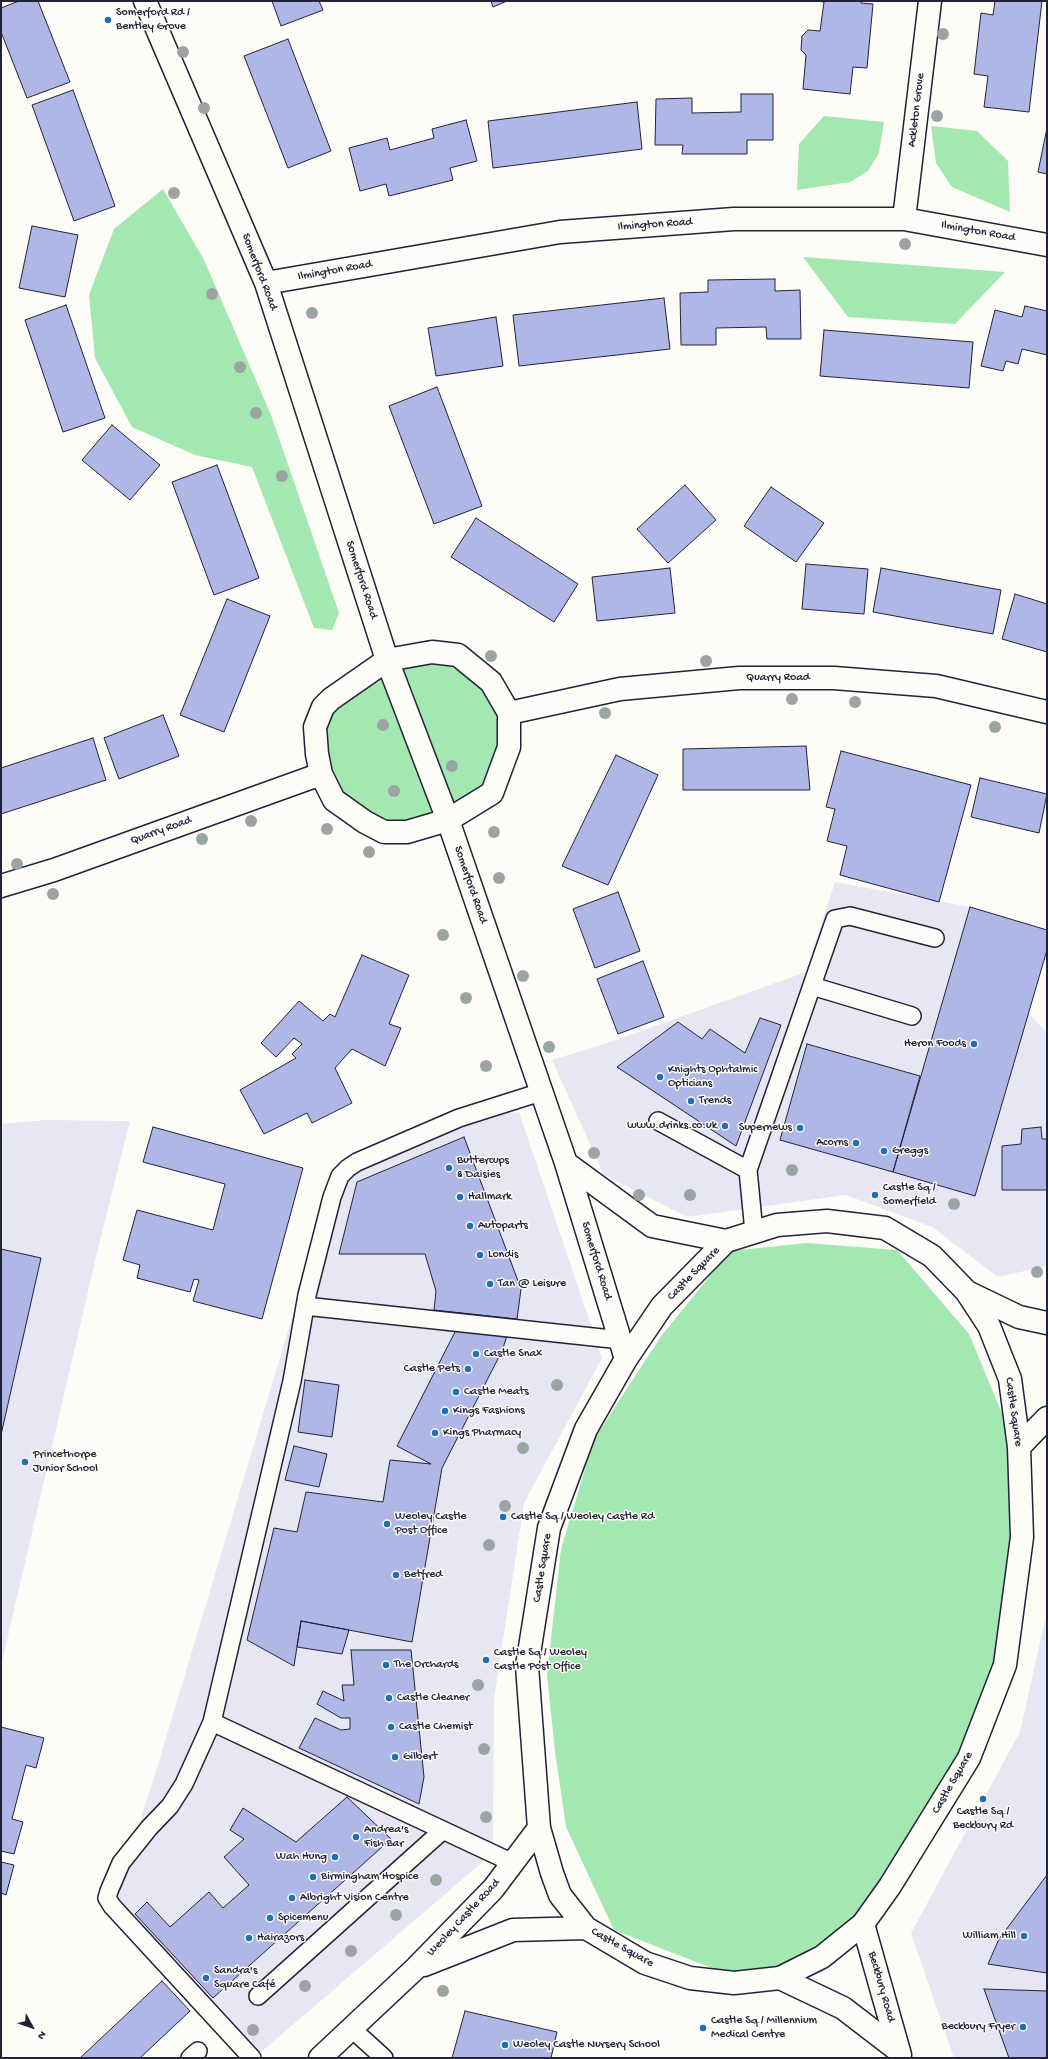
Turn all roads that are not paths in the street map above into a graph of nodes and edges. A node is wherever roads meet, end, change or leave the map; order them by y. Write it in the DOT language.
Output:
graph roads {
  1 [pos="144,1"];
  2 [pos="930,1"];
  3 [pos="904,219"];
  4 [pos="1047,245"];
  5 [pos="266,283"];
  6 [pos="387,660"];
  7 [pos="1047,712"];
  8 [pos="509,713"];
  9 [pos="321,774"];
  10 [pos="448,820"];
  11 [pos="1,886"];
  12 [pos="935,938"];
  13 [pos="812,986"];
  14 [pos="912,1016"];
  15 [pos="541,1092"];
  16 [pos="658,1122"];
  17 [pos="566,1163"];
  18 [pos="748,1170"];
  19 [pos="754,1232"];
  20 [pos="726,1241"];
  21 [pos="966,1291"];
  22 [pos="305,1306"];
  23 [pos="1047,1323"];
  24 [pos="623,1349"];
  25 [pos="1047,1418"];
  26 [pos="1019,1447"];
  27 [pos="212,1722"];
  28 [pos="539,1828"];
  29 [pos="442,1831"];
  30 [pos="513,1863"];
  31 [pos="863,1924"];
  32 [pos="586,1928"];
  33 [pos="416,1968"];
  34 [pos="780,1978"];
  35 [pos="258,1996"];
  36 [pos="351,2028"];
  37 [pos="900,2054"];
  38 [pos="252,2058"];
  39 [pos="320,2058"];
  40 [pos="384,2058"];
  1 -- 5 [label="street, Somerford Road"];
  2 -- 3 [label="street, Ackleton Grove"];
  3 -- 4 [label="street, Ilmington Road"];
  3 -- 5 [label="street, Ilmington Road"];
  5 -- 6 [label="street, Somerford Road"];
  6 -- 8 [label="street"];
  6 -- 9 [label="street"];
  6 -- 10 [label="street, Somerford Road"];
  7 -- 8 [label="street, Quarry Road"];
  8 -- 10 [label="street"];
  9 -- 10 [label="street"];
  9 -- 11 [label="street, Quarry Road"];
  10 -- 15 [label="street, Somerford Road"];
  12 -- 13 [label="lane"];
  13 -- 14 [label="lane"];
  13 -- 18 [label="lane"];
  15 -- 17 [label="street, Somerford Road"];
  15 -- 22 [label="lane"];
  16 -- 18 [label="lane"];
  17 -- 20 [label="street"];
  17 -- 24 [label="street, Somerford Road"];
  18 -- 19 [label="lane"];
  19 -- 20 [label="street, Castle Square"];
  19 -- 21 [label="street, Castle Square"];
  20 -- 24 [label="street, Castle Square"];
  21 -- 23 [label="street"];
  21 -- 26 [label="street, Castle Square"];
  22 -- 24 [label="lane"];
  22 -- 27 [label="lane"];
  24 -- 28 [label="street, Castle Square"];
  25 -- 26 [label="street"];
  26 -- 31 [label="street, Castle Square"];
  27 -- 29 [label="lane"];
  27 -- 38 [label="lane"];
  28 -- 30 [label="street, Weoley Castle Road"];
  28 -- 32 [label="street, Castle Square"];
  29 -- 30 [label="lane"];
  29 -- 35 [label="lane"];
  30 -- 33 [label="street, Weoley Castle Road"];
  31 -- 34 [label="street, Castle Square"];
  31 -- 37 [label="street, Beckbury Road"];
  32 -- 33 [label="street, Weoley Castle Road"];
  32 -- 34 [label="street, Castle Square"];
  33 -- 36 [label="street, Weoley Castle Road"];
  34 -- 37 [label="street, Beckbury Road"];
  36 -- 39 [label="street, Weoley Castle Road"];
  36 -- 40 [label="lane"];
}
